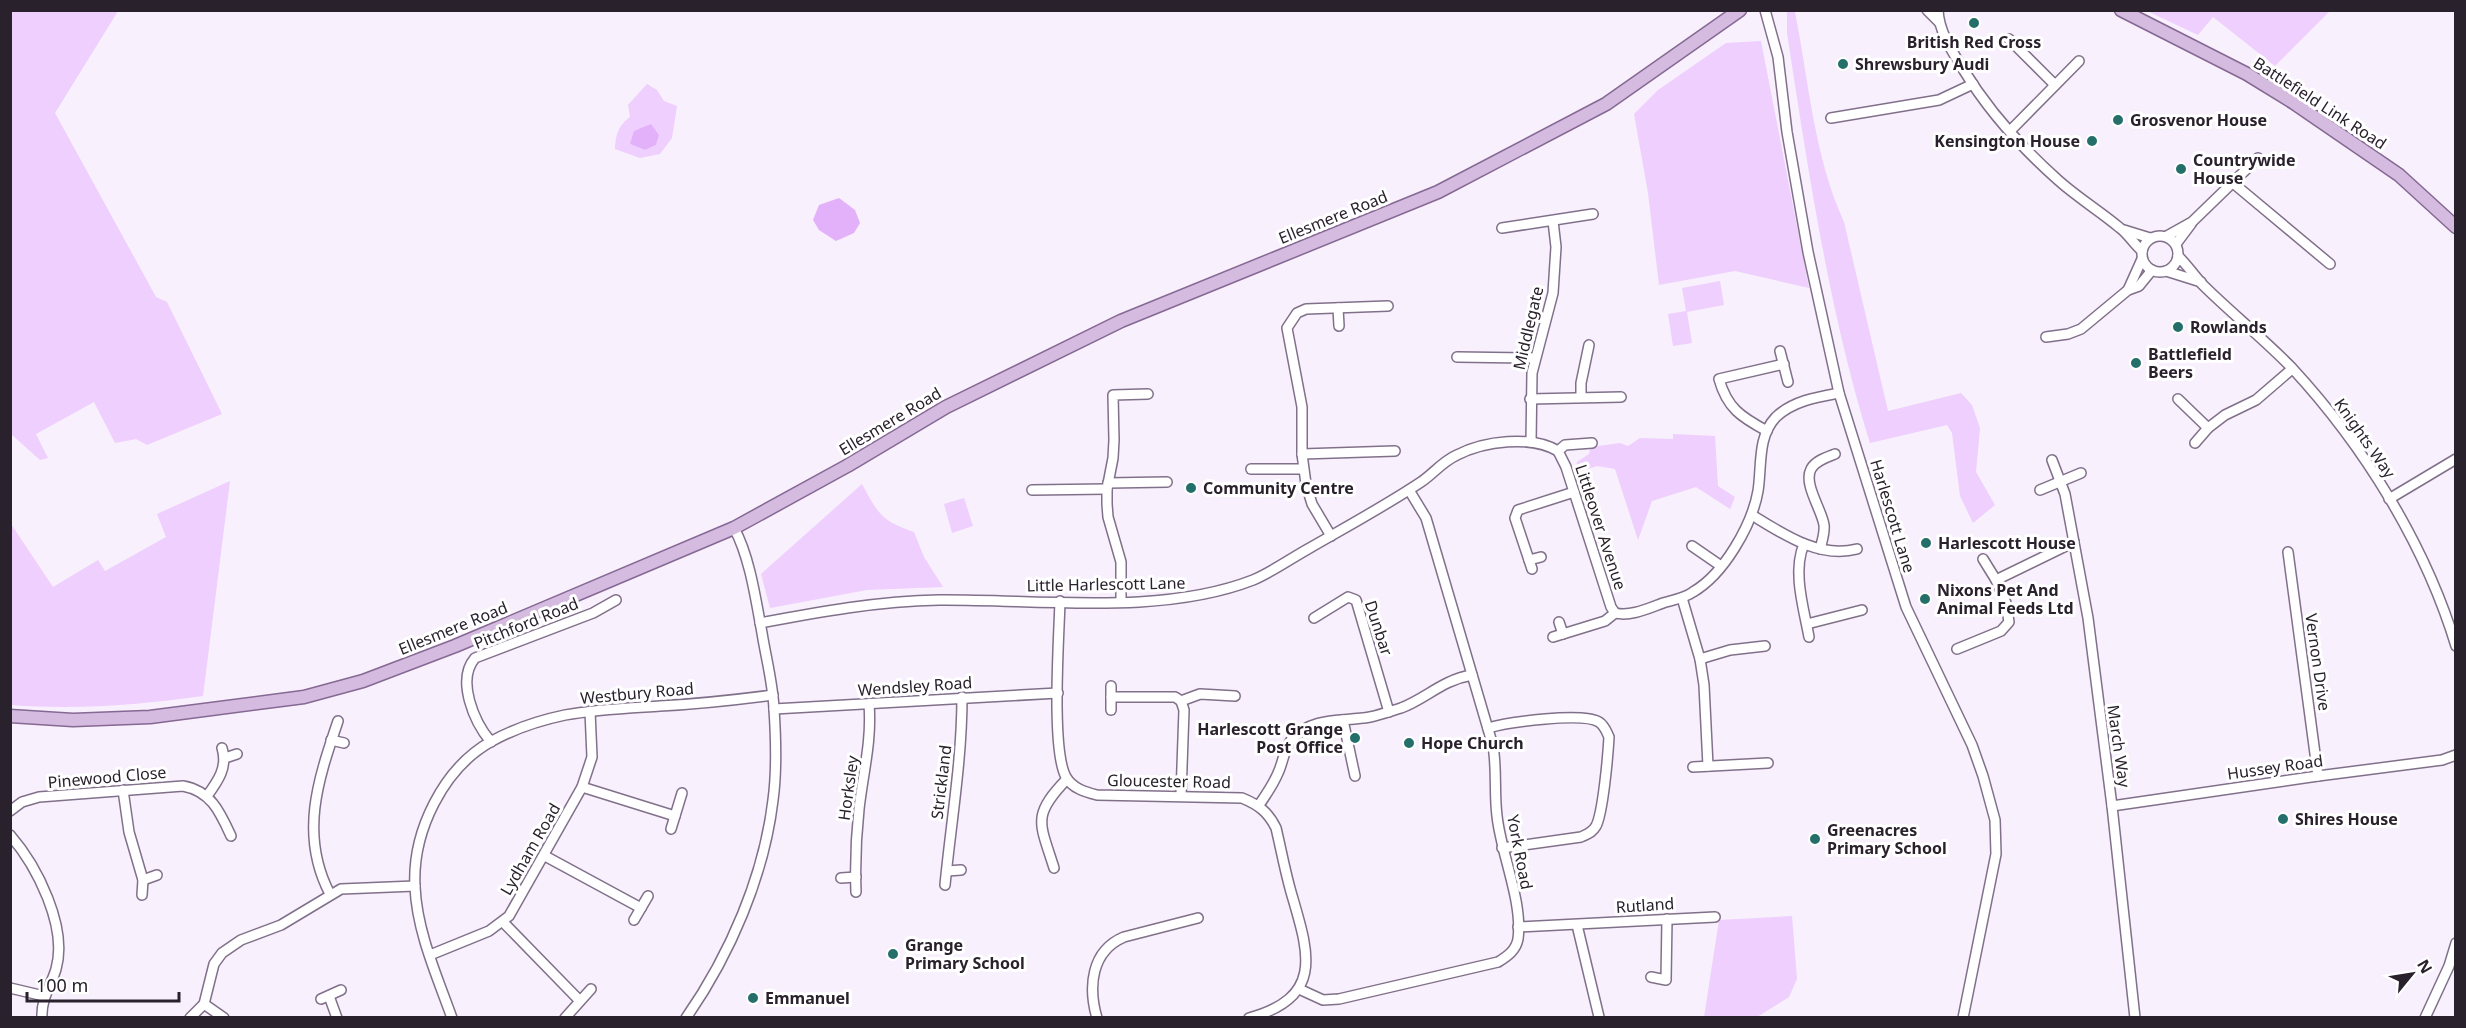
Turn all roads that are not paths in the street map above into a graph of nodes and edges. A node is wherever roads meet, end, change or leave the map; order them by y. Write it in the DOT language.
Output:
graph roads {
  1 [pos="1740,10"];
  2 [pos="1765,10"];
  3 [pos="1927,10"];
  4 [pos="1938,10"];
  5 [pos="2121,10"];
  6 [pos="1939,22"];
  7 [pos="2009,39"];
  8 [pos="2079,61"];
  9 [pos="1973,84"];
  10 [pos="2055,85"];
  11 [pos="1831,118"];
  12 [pos="2010,131"];
  13 [pos="2258,158"];
  14 [pos="2233,183"];
  15 [pos="1593,214"];
  16 [pos="1552,221"];
  17 [pos="2192,222"];
  18 [pos="2456,227"];
  19 [pos="1502,228"];
  20 [pos="2121,229"];
  21 [pos="2167,236"];
  22 [pos="2150,238"];
  23 [pos="2176,244"];
  24 [pos="2142,255"];
  25 [pos="2178,256"];
  26 [pos="2330,264"];
  27 [pos="2152,270"];
  28 [pos="2166,271"];
  29 [pos="2201,282"];
  30 [pos="2128,290"];
  31 [pos="1388,306"];
  32 [pos="1338,308"];
  33 [pos="1339,326"];
  34 [pos="2046,337"];
  35 [pos="1589,345"];
  36 [pos="1780,351"];
  37 [pos="1457,357"];
  38 [pos="1534,358"];
  39 [pos="1784,364"];
  40 [pos="2292,369"];
  41 [pos="1788,382"];
  42 [pos="1839,393"];
  43 [pos="1148,394"];
  44 [pos="1581,397"];
  45 [pos="1622,397"];
  46 [pos="1530,399"];
  47 [pos="2178,399"];
  48 [pos="2208,428"];
  49 [pos="1767,431"];
  50 [pos="1531,442"];
  51 [pos="1592,443"];
  52 [pos="2195,443"];
  53 [pos="1395,451"];
  54 [pos="1558,451"];
  55 [pos="1302,454"];
  56 [pos="1835,454"];
  57 [pos="2052,459"];
  58 [pos="2456,459"];
  59 [pos="1251,469"];
  60 [pos="1303,469"];
  61 [pos="2081,473"];
  62 [pos="2061,481"];
  63 [pos="1167,482"];
  64 [pos="1107,486"];
  65 [pos="1032,490"];
  66 [pos="1409,490"];
  67 [pos="2040,490"];
  68 [pos="1574,492"];
  69 [pos="2389,499"];
  70 [pos="1752,515"];
  71 [pos="734,528"];
  72 [pos="1330,536"];
  73 [pos="2074,542"];
  74 [pos="1804,544"];
  75 [pos="1692,546"];
  76 [pos="1820,549"];
  77 [pos="1857,549"];
  78 [pos="2288,552"];
  79 [pos="1541,557"];
  80 [pos="1983,559"];
  81 [pos="1721,566"];
  82 [pos="1996,580"];
  83 [pos="1682,598"];
  84 [pos="616,600"];
  85 [pos="1060,601"];
  86 [pos="1121,601"];
  87 [pos="605,607"];
  88 [pos="1862,610"];
  89 [pos="1615,613"];
  90 [pos="611,617"];
  91 [pos="1314,618"];
  92 [pos="1559,622"];
  93 [pos="760,623"];
  94 [pos="1807,624"];
  95 [pos="1809,637"];
  96 [pos="1765,646"];
  97 [pos="2456,646"];
  98 [pos="1957,649"];
  99 [pos="1700,659"];
  100 [pos="1472,675"];
  101 [pos="1111,686"];
  102 [pos="1058,693"];
  103 [pos="773,695"];
  104 [pos="1235,696"];
  105 [pos="962,697"];
  106 [pos="1111,697"];
  107 [pos="1181,701"];
  108 [pos="869,704"];
  109 [pos="774,709"];
  110 [pos="1111,710"];
  111 [pos="590,711"];
  112 [pos="1389,712"];
  113 [pos="10,716"];
  114 [pos="1342,720"];
  115 [pos="338,721"];
  116 [pos="1488,728"];
  117 [pos="332,740"];
  118 [pos="490,742"];
  119 [pos="344,743"];
  120 [pos="237,754"];
  121 [pos="2456,755"];
  122 [pos="2442,760"];
  123 [pos="1768,763"];
  124 [pos="2456,765"];
  125 [pos="1708,766"];
  126 [pos="1693,767"];
  127 [pos="1355,776"];
  128 [pos="2318,776"];
  129 [pos="1067,779"];
  130 [pos="582,787"];
  131 [pos="123,790"];
  132 [pos="682,793"];
  133 [pos="1181,795"];
  134 [pos="207,796"];
  135 [pos="1258,805"];
  136 [pos="2112,806"];
  137 [pos="10,812"];
  138 [pos="675,816"];
  139 [pos="224,822"];
  140 [pos="215,826"];
  141 [pos="671,829"];
  142 [pos="10,835"];
  143 [pos="231,836"];
  144 [pos="1502,848"];
  145 [pos="544,856"];
  146 [pos="1054,868"];
  147 [pos="961,870"];
  148 [pos="947,871"];
  149 [pos="157,875"];
  150 [pos="856,877"];
  151 [pos="841,878"];
  152 [pos="143,880"];
  153 [pos="945,885"];
  154 [pos="415,886"];
  155 [pos="856,892"];
  156 [pos="330,894"];
  157 [pos="142,895"];
  158 [pos="648,896"];
  159 [pos="641,908"];
  160 [pos="1715,917"];
  161 [pos="1198,918"];
  162 [pos="1667,919"];
  163 [pos="634,920"];
  164 [pos="503,922"];
  165 [pos="1577,925"];
  166 [pos="1518,927"];
  167 [pos="2456,943"];
  168 [pos="430,955"];
  169 [pos="1651,977"];
  170 [pos="10,988"];
  171 [pos="591,989"];
  172 [pos="1299,989"];
  173 [pos="341,990"];
  174 [pos="44,996"];
  175 [pos="580,1001"];
  176 [pos="204,1004"];
  177 [pos="226,1015"];
  178 [pos="42,1017"];
  179 [pos="190,1017"];
  180 [pos="337,1017"];
  181 [pos="452,1017"];
  182 [pos="565,1017"];
  183 [pos="686,1017"];
  184 [pos="1097,1017"];
  185 [pos="1250,1017"];
  186 [pos="1599,1017"];
  187 [pos="1963,1017"];
  188 [pos="2135,1017"];
  189 [pos="2425,1017"];
  1 -- 71 [label="main road, Ellesmere Road"];
  2 -- 42 [label="street, Harlescott Lane"];
  3 -- 6 [label="street"];
  4 -- 6 [label="street"];
  5 -- 18 [label="main road, Battlefield Link Road"];
  6 -- 9 [label="street"];
  7 -- 10 [label="street"];
  8 -- 10 [label="street"];
  9 -- 11 [label="street"];
  9 -- 12 [label="street"];
  10 -- 12 [label="street"];
  12 -- 20 [label="street"];
  13 -- 14 [label="street"];
  14 -- 17 [label="street"];
  14 -- 26 [label="street"];
  15 -- 16 [label="street"];
  16 -- 19 [label="street"];
  16 -- 38 [label="street, Middlegate"];
  17 -- 21 [label="street"];
  17 -- 23 [label="street"];
  20 -- 22 [label="street"];
  20 -- 24 [label="street"];
  21 -- 22 [label="street"];
  21 -- 23 [label="street"];
  22 -- 24 [label="street"];
  23 -- 25 [label="street"];
  24 -- 27 [label="street"];
  24 -- 30 [label="street"];
  25 -- 28 [label="street"];
  25 -- 29 [label="street, Knights Way"];
  27 -- 28 [label="street, Knights Way"];
  27 -- 30 [label="street"];
  28 -- 29 [label="street, Knights Way"];
  29 -- 40 [label="street, Knights Way"];
  30 -- 34 [label="street"];
  31 -- 32 [label="street"];
  32 -- 33 [label="street"];
  32 -- 55 [label="street"];
  35 -- 44 [label="street"];
  36 -- 39 [label="street"];
  37 -- 38 [label="street"];
  38 -- 46 [label="street, Middlegate"];
  39 -- 41 [label="street"];
  39 -- 49 [label="street"];
  40 -- 48 [label="street"];
  40 -- 69 [label="street, Knights Way"];
  42 -- 49 [label="street"];
  42 -- 187 [label="street, Harlescott Lane"];
  43 -- 64 [label="street"];
  44 -- 45 [label="street"];
  44 -- 46 [label="street"];
  46 -- 50 [label="street, Middlegate"];
  47 -- 48 [label="street"];
  48 -- 52 [label="street"];
  49 -- 70 [label="street"];
  50 -- 54 [label="street, Little Harlescott Lane"];
  50 -- 66 [label="street, Little Harlescott Lane"];
  51 -- 54 [label="street"];
  53 -- 55 [label="street"];
  54 -- 68 [label="street, Littleover Avenue"];
  55 -- 60 [label="street"];
  56 -- 76 [label="street"];
  57 -- 62 [label="street, March Way"];
  58 -- 69 [label="street"];
  59 -- 60 [label="street"];
  60 -- 72 [label="street"];
  61 -- 62 [label="street"];
  62 -- 67 [label="street"];
  62 -- 73 [label="street, March Way"];
  63 -- 64 [label="street"];
  64 -- 65 [label="street"];
  64 -- 86 [label="street"];
  66 -- 72 [label="street, Little Harlescott Lane"];
  66 -- 100 [label="street, York Road"];
  68 -- 79 [label="street"];
  68 -- 89 [label="street, Littleover Avenue"];
  69 -- 97 [label="street, Knights Way"];
  70 -- 74 [label="street"];
  70 -- 81 [label="street"];
  71 -- 93 [label="street"];
  71 -- 113 [label="main road, Ellesmere Road"];
  72 -- 86 [label="street, Little Harlescott Lane"];
  73 -- 82 [label="street"];
  73 -- 136 [label="street, March Way"];
  74 -- 76 [label="street"];
  74 -- 94 [label="street"];
  75 -- 81 [label="street"];
  76 -- 77 [label="street"];
  78 -- 128 [label="street, Vernon Drive"];
  80 -- 82 [label="street"];
  81 -- 83 [label="street"];
  82 -- 98 [label="street"];
  83 -- 89 [label="street"];
  83 -- 99 [label="street"];
  84 -- 87 [label="street, Pitchford Road"];
  85 -- 86 [label="street, Little Harlescott Lane"];
  85 -- 93 [label="street, Little Harlescott Lane"];
  85 -- 102 [label="street"];
  87 -- 90 [label="street, Pitchford Road"];
  87 -- 118 [label="street, Pitchford Road"];
  88 -- 94 [label="street"];
  89 -- 92 [label="street"];
  91 -- 112 [label="street, Dunbar"];
  93 -- 103 [label="street"];
  94 -- 95 [label="street"];
  96 -- 99 [label="street"];
  99 -- 125 [label="street"];
  100 -- 112 [label="street"];
  100 -- 116 [label="street, York Road"];
  101 -- 106 [label="street"];
  102 -- 105 [label="street, Wendsley Road"];
  102 -- 129 [label="street"];
  103 -- 109 [label="street"];
  103 -- 111 [label="street, Westbury Road"];
  104 -- 107 [label="street"];
  105 -- 108 [label="street, Wendsley Road"];
  105 -- 148 [label="street, Strickland"];
  106 -- 107 [label="street"];
  106 -- 110 [label="street"];
  107 -- 133 [label="street"];
  108 -- 109 [label="street, Wendsley Road"];
  108 -- 150 [label="street, Horksley"];
  109 -- 183 [label="street"];
  111 -- 118 [label="street, Westbury Road"];
  111 -- 130 [label="street, Lydham Road"];
  112 -- 114 [label="street"];
  114 -- 127 [label="street"];
  114 -- 135 [label="street"];
  115 -- 117 [label="street"];
  116 -- 144 [label="street, York Road"];
  116 -- 144 [label="street"];
  117 -- 119 [label="street"];
  117 -- 156 [label="street"];
  118 -- 154 [label="street, Westbury Road"];
  120 -- 134 [label="street"];
  121 -- 122 [label="street, Hussey Road"];
  122 -- 124 [label="street, Hussey Road"];
  122 -- 128 [label="street, Hussey Road"];
  123 -- 125 [label="street"];
  125 -- 126 [label="street"];
  128 -- 136 [label="street, Hussey Road"];
  129 -- 133 [label="street, Gloucester Road"];
  129 -- 146 [label="street"];
  130 -- 138 [label="street"];
  130 -- 145 [label="street, Lydham Road"];
  131 -- 134 [label="street, Pinewood Close"];
  131 -- 137 [label="street, Pinewood Close"];
  131 -- 152 [label="street"];
  132 -- 138 [label="street"];
  133 -- 135 [label="street, Gloucester Road"];
  134 -- 139 [label="street"];
  135 -- 172 [label="street"];
  136 -- 188 [label="street, March Way"];
  138 -- 141 [label="street"];
  139 -- 140 [label="street"];
  139 -- 143 [label="street"];
  142 -- 174 [label="street"];
  144 -- 166 [label="street, York Road"];
  145 -- 159 [label="street"];
  145 -- 164 [label="street, Lydham Road"];
  147 -- 148 [label="street"];
  148 -- 153 [label="street, Strickland"];
  149 -- 152 [label="street"];
  150 -- 151 [label="street"];
  150 -- 155 [label="street, Horksley"];
  152 -- 157 [label="street"];
  154 -- 156 [label="street"];
  154 -- 168 [label="street, Westbury Road"];
  156 -- 176 [label="street"];
  158 -- 159 [label="street"];
  159 -- 163 [label="street"];
  160 -- 162 [label="street, Rutland"];
  161 -- 184 [label="street"];
  162 -- 165 [label="street, Rutland"];
  162 -- 169 [label="street"];
  164 -- 168 [label="street, Lydham Road"];
  164 -- 175 [label="street"];
  165 -- 166 [label="street, Rutland"];
  165 -- 186 [label="street"];
  166 -- 172 [label="street, York Road"];
  167 -- 189 [label="street"];
  168 -- 181 [label="street, Westbury Road"];
  170 -- 174 [label="street"];
  171 -- 175 [label="street"];
  172 -- 185 [label="street"];
  173 -- 180 [label="street"];
  174 -- 178 [label="street"];
  175 -- 182 [label="street"];
  176 -- 177 [label="street"];
  176 -- 179 [label="street"];
}
